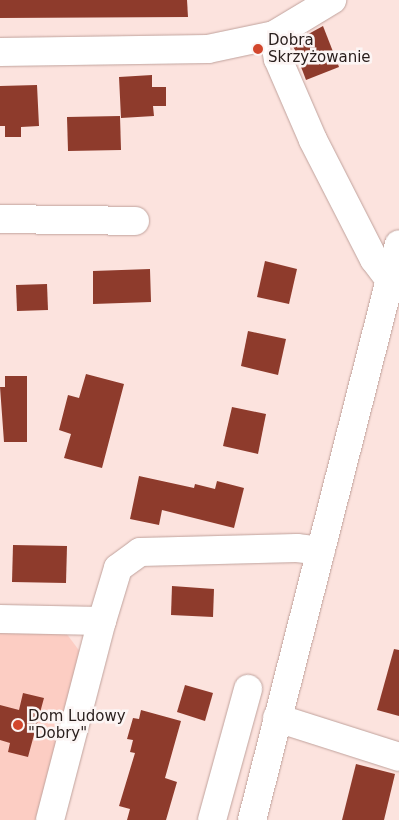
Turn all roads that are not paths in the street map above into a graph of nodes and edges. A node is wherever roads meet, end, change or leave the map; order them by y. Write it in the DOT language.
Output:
graph roads {
  1 [pos="332,0"];
  2 [pos="274,35"];
  3 [pos="0,52"];
  4 [pos="0,219"];
  5 [pos="135,221"];
  6 [pos="399,244"];
  7 [pos="390,280"];
  8 [pos="321,552"];
  9 [pos="0,619"];
  10 [pos="102,622"];
  11 [pos="248,689"];
  12 [pos="277,718"];
  13 [pos="399,757"];
  14 [pos="50,820"];
  15 [pos="212,820"];
  16 [pos="252,820"];
  1 -- 2 [label="street"];
  2 -- 3 [label="street"];
  2 -- 7 [label="street"];
  4 -- 5 [label="street"];
  6 -- 7 [label="street"];
  7 -- 8 [label="street"];
  8 -- 10 [label="street"];
  8 -- 12 [label="street"];
  9 -- 10 [label="street"];
  10 -- 14 [label="street"];
  11 -- 15 [label="street"];
  12 -- 13 [label="street"];
  12 -- 16 [label="street"];
}
